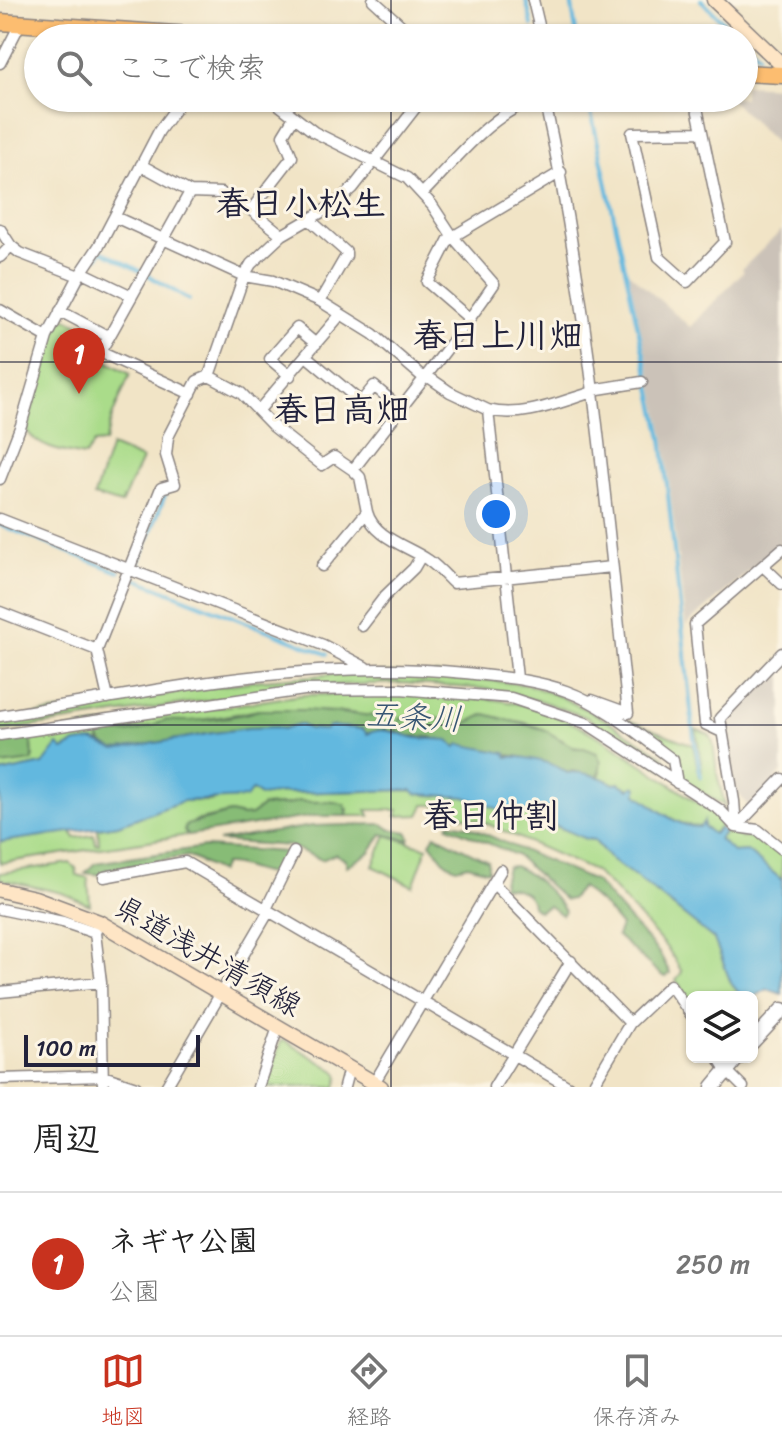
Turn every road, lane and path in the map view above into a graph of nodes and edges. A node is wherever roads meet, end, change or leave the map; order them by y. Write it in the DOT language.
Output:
graph roads {
  1 [pos="373,0"];
  2 [pos="533,0"];
  3 [pos="714,0"];
  4 [pos="0,22"];
  5 [pos="20,24"];
  6 [pos="24,24"];
  7 [pos="400,24"];
  8 [pos="539,24"];
  9 [pos="739,24"];
  10 [pos="758,42"];
  11 [pos="0,63"];
  12 [pos="782,65"];
  13 [pos="758,74"];
  14 [pos="782,75"];
  15 [pos="173,112"];
  16 [pos="288,112"];
  17 [pos="412,112"];
  18 [pos="506,112"];
  19 [pos="547,112"];
  20 [pos="698,112"];
  21 [pos="294,117"];
  22 [pos="702,132"];
  23 [pos="372,162"];
  24 [pos="141,165"];
  25 [pos="561,172"];
  26 [pos="190,192"];
  27 [pos="422,194"];
  28 [pos="251,210"];
  29 [pos="115,217"];
  30 [pos="310,220"];
  31 [pos="0,229"];
  32 [pos="282,235"];
  33 [pos="453,237"];
  34 [pos="165,240"];
  35 [pos="11,246"];
  36 [pos="0,257"];
  37 [pos="80,274"];
  38 [pos="244,276"];
  39 [pos="132,296"];
  40 [pos="320,301"];
  41 [pos="0,310"];
  42 [pos="60,311"];
  43 [pos="341,314"];
  44 [pos="470,319"];
  45 [pos="47,337"];
  46 [pos="109,337"];
  47 [pos="316,344"];
  48 [pos="306,356"];
  49 [pos="209,376"];
  50 [pos="290,376"];
  51 [pos="426,378"];
  52 [pos="642,382"];
  53 [pos="592,391"];
  54 [pos="191,394"];
  55 [pos="400,408"];
  56 [pos="259,410"];
  57 [pos="488,410"];
  58 [pos="353,470"];
  59 [pos="0,479"];
  60 [pos="367,512"];
  61 [pos="0,519"];
  62 [pos="782,549"];
  63 [pos="421,556"];
  64 [pos="322,566"];
  65 [pos="763,566"];
  66 [pos="612,567"];
  67 [pos="129,569"];
  68 [pos="506,577"];
  69 [pos="782,584"];
  70 [pos="0,612"];
  71 [pos="362,626"];
  72 [pos="97,650"];
  73 [pos="782,653"];
  74 [pos="367,668"];
  75 [pos="517,678"];
  76 [pos="568,692"];
  77 [pos="108,698"];
  78 [pos="0,716"];
  79 [pos="722,732"];
  80 [pos="0,735"];
  81 [pos="782,779"];
  82 [pos="677,783"];
  83 [pos="736,827"];
  84 [pos="782,849"];
  85 [pos="294,852"];
  86 [pos="501,870"];
  87 [pos="104,877"];
  88 [pos="493,883"];
  89 [pos="0,890"];
  90 [pos="0,909"];
  91 [pos="267,910"];
  92 [pos="97,928"];
  93 [pos="571,961"];
  94 [pos="101,982"];
  95 [pos="0,992"];
  96 [pos="221,993"];
  97 [pos="423,1001"];
  98 [pos="686,1008"];
  99 [pos="779,1012"];
  100 [pos="630,1023"];
  101 [pos="278,1027"];
  102 [pos="758,1035"];
  103 [pos="514,1055"];
  104 [pos="722,1064"];
  105 [pos="349,1068"];
  106 [pos="0,1079"];
  107 [pos="103,1082"];
  108 [pos="31,1083"];
  109 [pos="378,1085"];
  110 [pos="136,1087"];
  111 [pos="166,1087"];
  112 [pos="258,1087"];
  113 [pos="344,1087"];
  114 [pos="494,1087"];
  115 [pos="569,1087"];
  116 [pos="592,1087"];
  117 [pos="713,1087"];
  118 [pos="743,1087"];
  1 -- 7 [label="street"];
  2 -- 8 [label="street"];
  3 -- 9 [label="main road"];
  4 -- 5 [label="main road"];
  5 -- 6 [label="main road"];
  5 -- 11 [label="street"];
  10 -- 12 [label="main road"];
  13 -- 14 [label="main road"];
  15 -- 24 [label="street"];
  16 -- 21 [label="street"];
  17 -- 23 [label="street"];
  18 -- 27 [label="street"];
  19 -- 25 [label="street"];
  20 -- 22 [label="street"];
  21 -- 23 [label="street"];
  21 -- 28 [label="street"];
  22 -- 22 [label="street"];
  23 -- 27 [label="street"];
  23 -- 30 [label="street"];
  24 -- 26 [label="street"];
  24 -- 29 [label="street"];
  25 -- 33 [label="street"];
  25 -- 53 [label="street"];
  26 -- 28 [label="street"];
  26 -- 34 [label="street"];
  27 -- 33 [label="street"];
  28 -- 32 [label="street"];
  29 -- 34 [label="street"];
  29 -- 37 [label="street"];
  30 -- 32 [label="street"];
  30 -- 40 [label="street"];
  31 -- 35 [label="street"];
  32 -- 38 [label="street"];
  33 -- 44 [label="street"];
  33 -- 44 [label="street"];
  34 -- 38 [label="street"];
  34 -- 39 [label="street"];
  35 -- 36 [label="street"];
  35 -- 37 [label="street"];
  37 -- 39 [label="street"];
  37 -- 42 [label="street"];
  38 -- 40 [label="street"];
  38 -- 49 [label="street"];
  39 -- 46 [label="street"];
  40 -- 43 [label="street"];
  41 -- 45 [label="street"];
  42 -- 45 [label="street"];
  42 -- 46 [label="street"];
  43 -- 47 [label="street"];
  43 -- 51 [label="street"];
  44 -- 51 [label="street"];
  45 -- 59 [label="street"];
  46 -- 54 [label="street"];
  47 -- 48 [label="street"];
  47 -- 50 [label="street"];
  48 -- 50 [label="street"];
  48 -- 55 [label="street"];
  49 -- 54 [label="street"];
  49 -- 56 [label="street"];
  50 -- 56 [label="street"];
  51 -- 55 [label="street"];
  51 -- 57 [label="street"];
  52 -- 53 [label="street"];
  53 -- 57 [label="street"];
  53 -- 66 [label="street"];
  54 -- 67 [label="street"];
  55 -- 58 [label="street"];
  56 -- 58 [label="street"];
  57 -- 68 [label="street"];
  58 -- 60 [label="street"];
  60 -- 63 [label="street"];
  60 -- 64 [label="street"];
  61 -- 67 [label="street"];
  62 -- 65 [label="street"];
  63 -- 68 [label="street"];
  63 -- 71 [label="street"];
  65 -- 69 [label="street"];
  65 -- 79 [label="street"];
  66 -- 68 [label="street"];
  66 -- 76 [label="street"];
  67 -- 72 [label="street"];
  67 -- 74 [label="street"];
  68 -- 75 [label="street"];
  70 -- 72 [label="street"];
  72 -- 77 [label="street"];
  73 -- 79 [label="street"];
  74 -- 75 [label="street"];
  74 -- 77 [label="street"];
  75 -- 76 [label="street"];
  76 -- 82 [label="street"];
  77 -- 78 [label="street"];
  79 -- 83 [label="street"];
  80 -- 82 [label="street"];
  81 -- 83 [label="street"];
  82 -- 83 [label="street"];
  83 -- 84 [label="street"];
  85 -- 91 [label="street"];
  86 -- 88 [label="street"];
  87 -- 91 [label="street"];
  88 -- 93 [label="street"];
  88 -- 97 [label="street"];
  89 -- 92 [label="main road, 県道浅井清須線"];
  90 -- 92 [label="street"];
  91 -- 96 [label="street"];
  91 -- 97 [label="street"];
  92 -- 94 [label="street"];
  92 -- 96 [label="main road, 県道浅井清須線"];
  93 -- 100 [label="street"];
  93 -- 103 [label="street"];
  94 -- 95 [label="street"];
  94 -- 107 [label="street"];
  96 -- 101 [label="main road, 県道浅井清須線"];
  96 -- 111 [label="street"];
  97 -- 103 [label="street"];
  97 -- 109 [label="street"];
  98 -- 100 [label="street"];
  99 -- 102 [label="street"];
  100 -- 116 [label="street"];
  101 -- 105 [label="main road, 県道浅井清須線"];
  101 -- 112 [label="street"];
  103 -- 114 [label="street"];
  103 -- 115 [label="street"];
  104 -- 117 [label="street"];
  104 -- 118 [label="street"];
  105 -- 109 [label="main road, 県道浅井清須線"];
  105 -- 113 [label="street"];
  106 -- 108 [label="street"];
  107 -- 108 [label="street"];
  107 -- 110 [label="street"];
}
